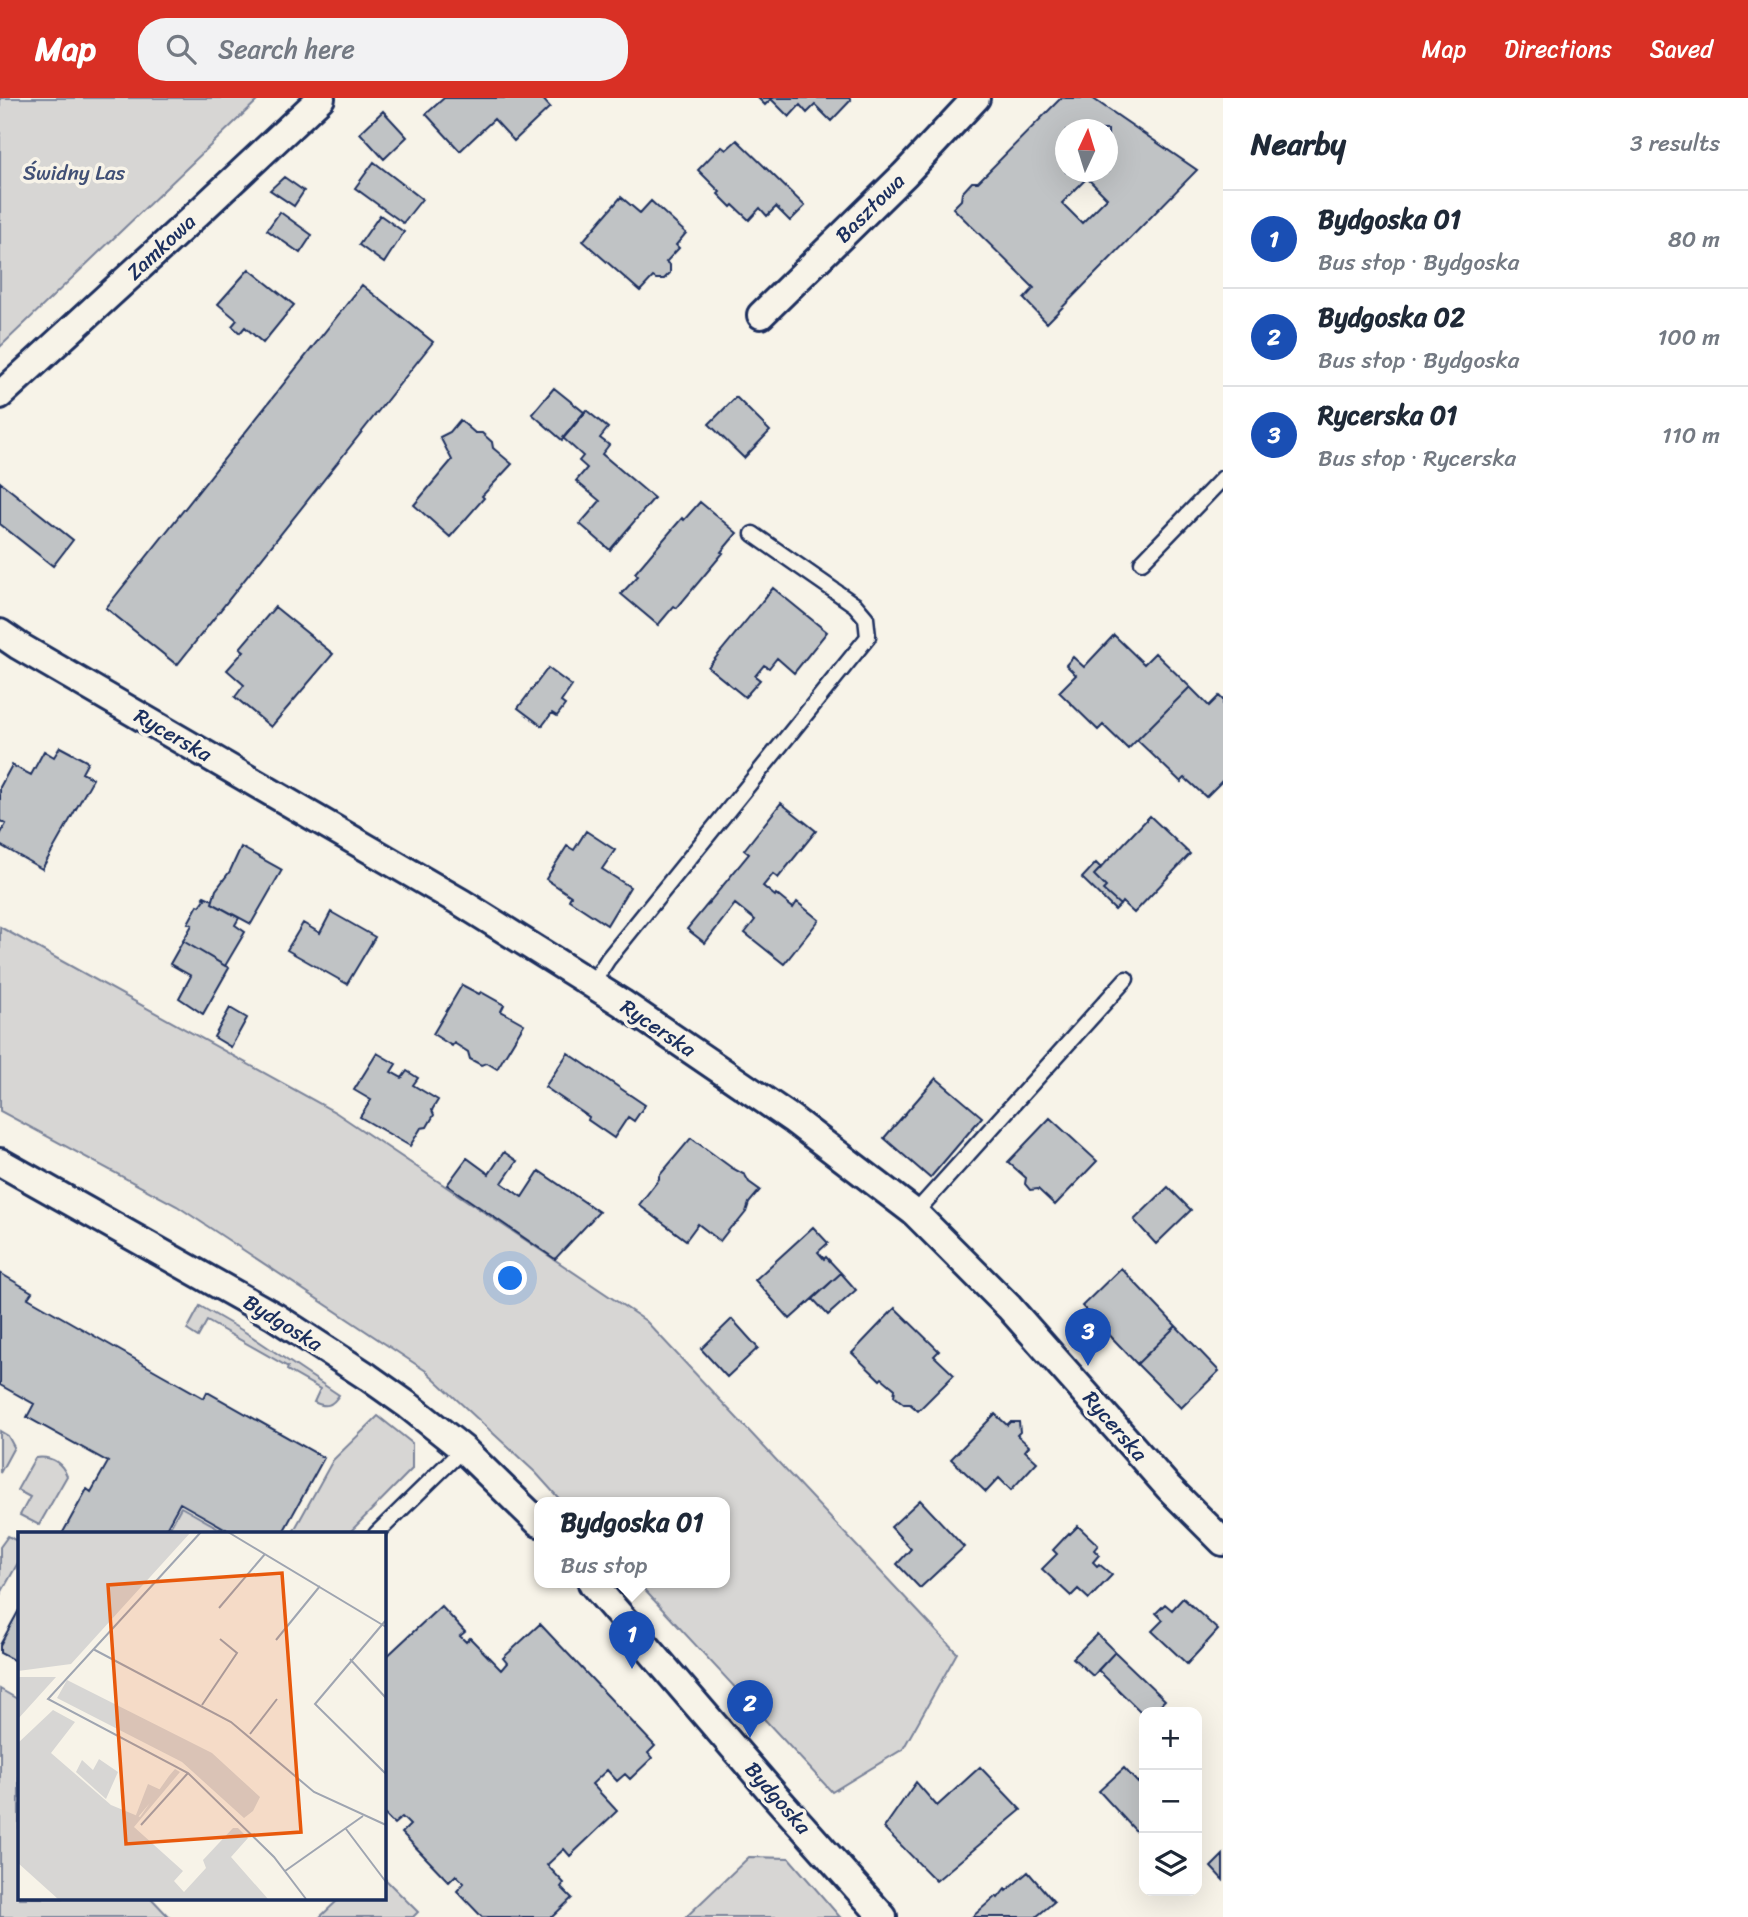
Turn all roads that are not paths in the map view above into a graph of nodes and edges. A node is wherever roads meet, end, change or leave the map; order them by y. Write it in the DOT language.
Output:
graph roads {
  1 [pos="321,98"];
  2 [pos="976,98"];
  3 [pos="761,315"];
  4 [pos="0,395"];
  5 [pos="1223,478"];
  6 [pos="753,534"];
  7 [pos="1142,562"];
  8 [pos="0,633"];
  9 [pos="1126,979"];
  10 [pos="592,984"];
  11 [pos="0,1162"];
  12 [pos="915,1213"];
  13 [pos="463,1449"];
  14 [pos="534,1518"];
  15 [pos="378,1532"];
  16 [pos="1223,1542"];
  17 [pos="596,1588"];
  18 [pos="883,1917"];
  1 -- 4 [label="street, Zamkowa"];
  2 -- 3 [label="street, Basztowa"];
  5 -- 7 [label="lane"];
  6 -- 10 [label="lane"];
  8 -- 10 [label="street, Rycerska"];
  9 -- 12 [label="lane"];
  10 -- 12 [label="street, Rycerska"];
  11 -- 13 [label="street, Bydgoska"];
  12 -- 16 [label="street, Rycerska"];
  13 -- 14 [label="street, Bydgoska"];
  13 -- 15 [label="lane"];
  17 -- 18 [label="street, Bydgoska"];
}
